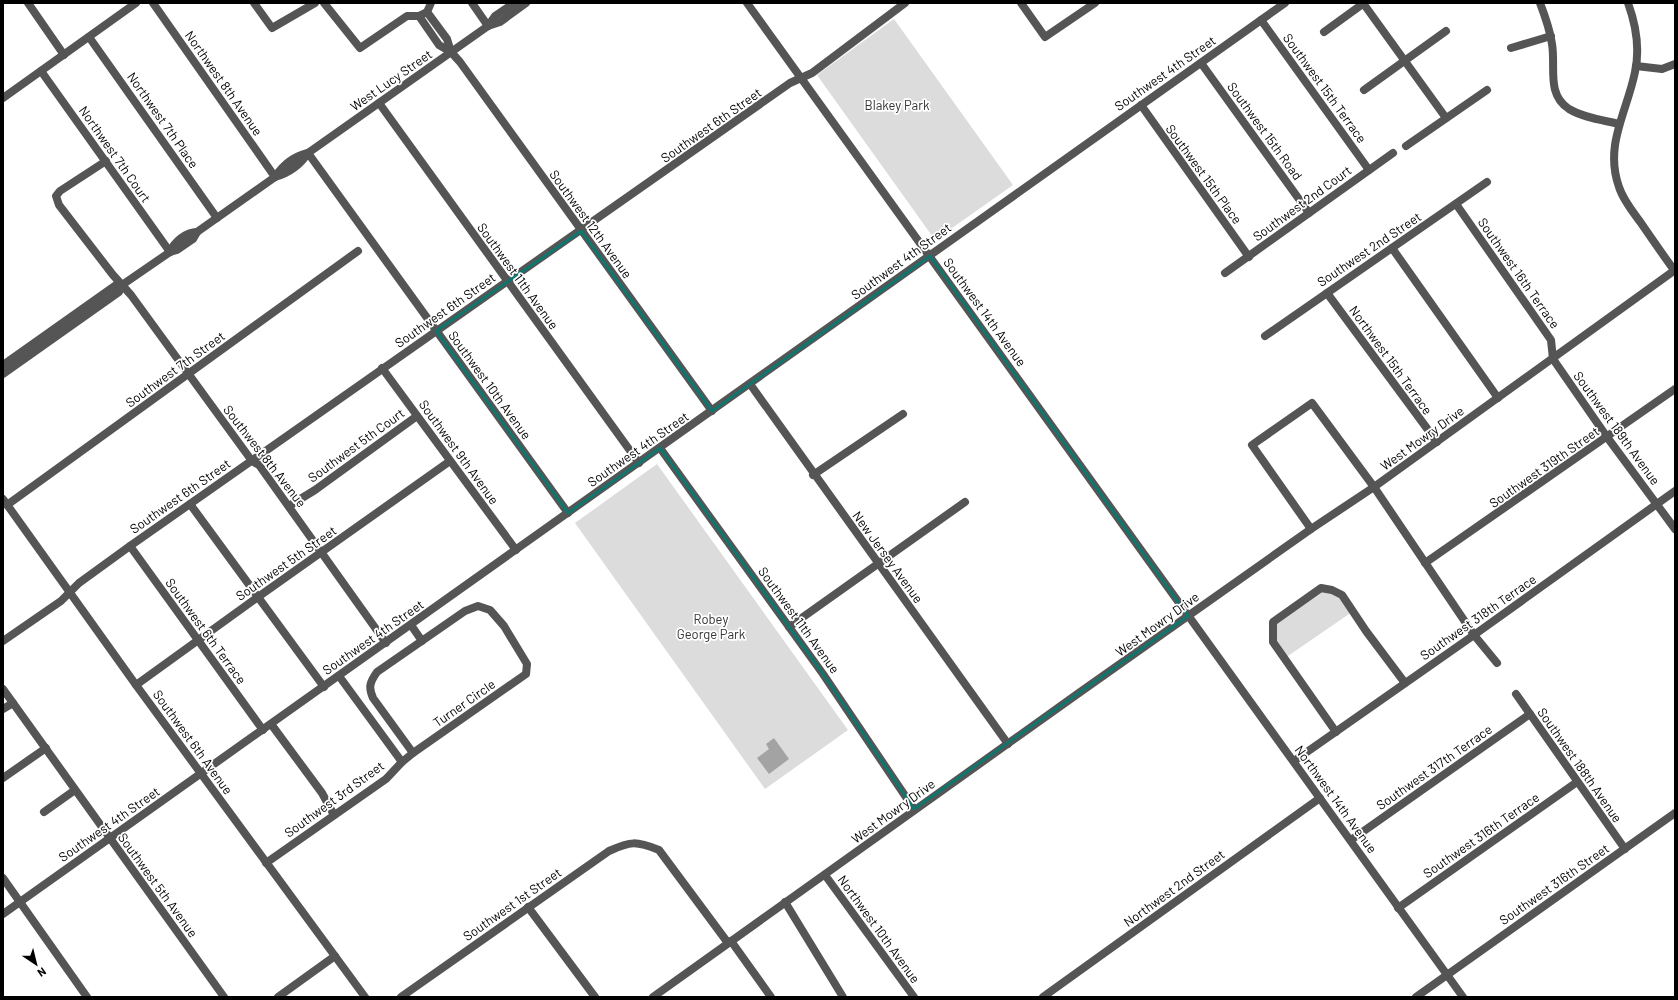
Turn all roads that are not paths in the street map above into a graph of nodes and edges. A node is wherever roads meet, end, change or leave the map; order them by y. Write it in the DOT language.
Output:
graph roads {
  1 [pos="28,3"];
  2 [pos="136,3"];
  3 [pos="154,3"];
  4 [pos="254,3"];
  5 [pos="315,3"];
  6 [pos="324,3"];
  7 [pos="431,3"];
  8 [pos="472,3"];
  9 [pos="514,3"];
  10 [pos="526,3"];
  11 [pos="747,3"];
  12 [pos="888,3"];
  13 [pos="905,3"];
  14 [pos="1021,3"];
  15 [pos="1095,3"];
  16 [pos="1285,3"];
  17 [pos="1364,3"];
  18 [pos="1540,3"];
  19 [pos="1628,3"];
  20 [pos="894,11"];
  21 [pos="426,12"];
  22 [pos="419,16"];
  23 [pos="1261,20"];
  24 [pos="488,26"];
  25 [pos="1446,31"];
  26 [pos="1324,32"];
  27 [pos="89,36"];
  28 [pos="1550,36"];
  29 [pos="1511,48"];
  30 [pos="451,52"];
  31 [pos="64,55"];
  32 [pos="1405,61"];
  33 [pos="1201,63"];
  34 [pos="1675,64"];
  35 [pos="1636,66"];
  36 [pos="41,71"];
  37 [pos="801,78"];
  38 [pos="1364,90"];
  39 [pos="1486,90"];
  40 [pos="3,98"];
  41 [pos="379,103"];
  42 [pos="1141,105"];
  43 [pos="1446,118"];
  44 [pos="1619,124"];
  45 [pos="1406,146"];
  46 [pos="308,153"];
  47 [pos="1394,153"];
  48 [pos="106,161"];
  49 [pos="1369,170"];
  50 [pos="275,177"];
  51 [pos="1487,182"];
  52 [pos="1456,204"];
  53 [pos="1309,213"];
  54 [pos="217,218"];
  55 [pos="581,231"];
  56 [pos="1392,248"];
  57 [pos="170,252"];
  58 [pos="358,252"];
  59 [pos="930,256"];
  60 [pos="1249,257"];
  61 [pos="1675,270"];
  62 [pos="1225,273"];
  63 [pos="508,281"];
  64 [pos="122,285"];
  65 [pos="1327,293"];
  66 [pos="436,331"];
  67 [pos="1265,336"];
  68 [pos="1553,359"];
  69 [pos="3,365"];
  70 [pos="382,368"];
  71 [pos="3,374"];
  72 [pos="188,374"];
  73 [pos="750,384"];
  74 [pos="1675,389"];
  75 [pos="1498,398"];
  76 [pos="712,411"];
  77 [pos="904,414"];
  78 [pos="417,416"];
  79 [pos="1607,437"];
  80 [pos="1436,442"];
  81 [pos="660,448"];
  82 [pos="252,460"];
  83 [pos="450,462"];
  84 [pos="639,463"];
  85 [pos="813,475"];
  86 [pos="1374,487"];
  87 [pos="1675,491"];
  88 [pos="5,502"];
  89 [pos="965,502"];
  90 [pos="190,504"];
  91 [pos="1657,504"];
  92 [pos="289,506"];
  93 [pos="568,513"];
  94 [pos="1311,529"];
  95 [pos="1675,529"];
  96 [pos="130,546"];
  97 [pos="516,550"];
  98 [pos="322,552"];
  99 [pos="1426,563"];
  100 [pos="878,565"];
  101 [pos="69,592"];
  102 [pos="258,596"];
  103 [pos="1188,616"];
  104 [pos="411,625"];
  105 [pos="789,627"];
  106 [pos="1474,635"];
  107 [pos="197,640"];
  108 [pos="3,641"];
  109 [pos="422,641"];
  110 [pos="386,642"];
  111 [pos="1496,663"];
  112 [pos="339,676"];
  113 [pos="1405,683"];
  114 [pos="136,685"];
  115 [pos="324,687"];
  116 [pos="3,689"];
  117 [pos="1516,694"];
  118 [pos="13,703"];
  119 [pos="3,710"];
  120 [pos="1530,714"];
  121 [pos="271,724"];
  122 [pos="263,730"];
  123 [pos="1336,732"];
  124 [pos="1008,744"];
  125 [pos="46,748"];
  126 [pos="413,753"];
  127 [pos="1294,761"];
  128 [pos="402,762"];
  129 [pos="202,773"];
  130 [pos="3,778"];
  131 [pos="1577,782"];
  132 [pos="75,790"];
  133 [pos="1320,798"];
  134 [pos="914,810"];
  135 [pos="44,812"];
  136 [pos="1675,813"];
  137 [pos="334,815"];
  138 [pos="109,839"];
  139 [pos="1351,840"];
  140 [pos="1625,849"];
  141 [pos="266,863"];
  142 [pos="825,874"];
  143 [pos="3,878"];
  144 [pos="20,902"];
  145 [pos="785,902"];
  146 [pos="528,907"];
  147 [pos="1398,908"];
  148 [pos="3,914"];
  149 [pos="730,942"];
  150 [pos="335,956"];
  151 [pos="1448,975"];
  152 [pos="87,997"];
  153 [pos="224,997"];
  154 [pos="278,997"];
  155 [pos="365,997"];
  156 [pos="401,997"];
  157 [pos="595,997"];
  158 [pos="653,997"];
  159 [pos="771,997"];
  160 [pos="843,997"];
  161 [pos="914,997"];
  162 [pos="1042,997"];
  163 [pos="1416,997"];
  164 [pos="1463,997"];
  1 -- 31 [label="street"];
  2 -- 27 [label="street"];
  3 -- 50 [label="street, Northwest 8th Avenue"];
  4 -- 5 [label="street"];
  6 -- 22 [label="street"];
  7 -- 21 [label="street"];
  8 -- 24 [label="street"];
  9 -- 24 [label="street, West Lucy Street"];
  10 -- 24 [label="street, West Lucy Street"];
  11 -- 37 [label="street, Southwest 14th Avenue"];
  12 -- 20 [label="street"];
  13 -- 20 [label="street, Southwest 6th Street"];
  14 -- 15 [label="street"];
  16 -- 23 [label="street, Southwest 4th Street"];
  17 -- 26 [label="street"];
  17 -- 32 [label="street"];
  18 -- 28 [label="street"];
  19 -- 35 [label="street"];
  20 -- 37 [label="street, Southwest 6th Street"];
  21 -- 22 [label="street"];
  21 -- 30 [label="street"];
  22 -- 30 [label="street"];
  23 -- 33 [label="street, Southwest 4th Street"];
  23 -- 49 [label="street, Southwest 15th Terrace"];
  24 -- 30 [label="street, West Lucy Street"];
  25 -- 32 [label="street"];
  27 -- 31 [label="street"];
  27 -- 54 [label="street, Northwest 7th Place"];
  28 -- 29 [label="street"];
  28 -- 44 [label="street"];
  30 -- 41 [label="street, West Lucy Street"];
  30 -- 55 [label="street, Southwest 12th Avenue"];
  31 -- 36 [label="street"];
  32 -- 38 [label="street"];
  32 -- 43 [label="street"];
  33 -- 42 [label="street, Southwest 4th Street"];
  33 -- 53 [label="street, Southwest 15th Road"];
  34 -- 35 [label="street"];
  35 -- 44 [label="street"];
  36 -- 40 [label="street"];
  36 -- 48 [label="street, Northwest 7th Court"];
  37 -- 55 [label="street, Southwest 6th Street"];
  37 -- 59 [label="street, Southwest 14th Avenue"];
  39 -- 43 [label="street"];
  41 -- 46 [label="street, West Lucy Street"];
  41 -- 63 [label="street, Southwest 11th Avenue"];
  42 -- 59 [label="street, Southwest 4th Street"];
  42 -- 60 [label="street, Southwest 15th Place"];
  43 -- 45 [label="street"];
  44 -- 61 [label="street"];
  46 -- 50 [label="street, West Lucy Street"];
  46 -- 66 [label="street, Southwest 10th Avenue"];
  47 -- 49 [label="street, Southwest 2nd Court"];
  48 -- 57 [label="street, Northwest 7th Court"];
  48 -- 64 [label="street, Southwest 8th Avenue"];
  49 -- 53 [label="street, Southwest 2nd Court"];
  50 -- 54 [label="street, West Lucy Street"];
  51 -- 52 [label="street, Southwest 2nd Street"];
  52 -- 56 [label="street, Southwest 2nd Street"];
  52 -- 68 [label="street, Southwest 16th Terrace"];
  53 -- 60 [label="street, Southwest 2nd Court"];
  54 -- 57 [label="street, West Lucy Street"];
  55 -- 63 [label="street, Southwest 6th Street"];
  55 -- 76 [label="street, Southwest 12th Avenue"];
  56 -- 65 [label="street, Southwest 2nd Street"];
  56 -- 75 [label="street"];
  57 -- 64 [label="street, West Lucy Street"];
  58 -- 72 [label="street, Southwest 7th Street"];
  59 -- 73 [label="street, Southwest 4th Street"];
  59 -- 103 [label="street, Southwest 14th Avenue"];
  60 -- 62 [label="street, Southwest 2nd Court"];
  61 -- 68 [label="street, West Mowry Drive"];
  63 -- 66 [label="street, Southwest 6th Street"];
  63 -- 84 [label="street, Southwest 11th Avenue"];
  64 -- 69 [label="street"];
  64 -- 71 [label="street"];
  64 -- 72 [label="street, Southwest 8th Avenue"];
  65 -- 67 [label="street, Southwest 2nd Street"];
  65 -- 80 [label="street, Northwest 15th Terrace"];
  66 -- 70 [label="street, Southwest 6th Street"];
  66 -- 93 [label="street, Southwest 10th Avenue"];
  68 -- 75 [label="street, West Mowry Drive"];
  68 -- 79 [label="street, Southwest 189th Avenue"];
  70 -- 78 [label="street, Southwest 9th Avenue"];
  70 -- 82 [label="street, Southwest 6th Street"];
  72 -- 82 [label="street, Southwest 8th Avenue"];
  72 -- 88 [label="street, Southwest 7th Street"];
  73 -- 76 [label="street, Southwest 4th Street"];
  73 -- 85 [label="street, New Jersey Avenue"];
  74 -- 79 [label="street, Southwest 319th Street"];
  75 -- 80 [label="street, West Mowry Drive"];
  76 -- 81 [label="street, Southwest 4th Street"];
  77 -- 85 [label="street"];
  78 -- 83 [label="street, Southwest 9th Avenue"];
  78 -- 92 [label="street, Southwest 5th Court"];
  79 -- 91 [label="street, Southwest 189th Avenue"];
  79 -- 99 [label="street, Southwest 319th Street"];
  80 -- 86 [label="street, West Mowry Drive"];
  81 -- 84 [label="street, Southwest 4th Street"];
  81 -- 105 [label="street, Southwest 11th Avenue"];
  82 -- 90 [label="street, Southwest 6th Street"];
  82 -- 92 [label="street, Southwest 8th Avenue"];
  83 -- 97 [label="street, Southwest 9th Avenue"];
  83 -- 98 [label="street, Southwest 5th Street"];
  84 -- 93 [label="street, Southwest 4th Street"];
  85 -- 100 [label="street, New Jersey Avenue"];
  86 -- 94 [label="street, West Mowry Drive"];
  86 -- 94 [label="street"];
  86 -- 99 [label="street"];
  87 -- 91 [label="street, Southwest 318th Terrace"];
  88 -- 101 [label="street, Southwest 6th Avenue"];
  89 -- 100 [label="street"];
  90 -- 96 [label="street, Southwest 6th Street"];
  90 -- 102 [label="street"];
  91 -- 95 [label="street, Southwest 189th Avenue"];
  91 -- 106 [label="street, Southwest 318th Terrace"];
  92 -- 98 [label="street, Southwest 8th Avenue"];
  93 -- 97 [label="street, Southwest 4th Street"];
  94 -- 103 [label="street, West Mowry Drive"];
  96 -- 101 [label="street, Southwest 6th Street"];
  96 -- 107 [label="street, Southwest 6th Terrace"];
  97 -- 104 [label="street, Southwest 4th Street"];
  98 -- 102 [label="street, Southwest 5th Street"];
  98 -- 110 [label="street, Southwest 8th Avenue"];
  99 -- 106 [label="street"];
  100 -- 105 [label="street"];
  100 -- 124 [label="street, New Jersey Avenue"];
  101 -- 108 [label="street, Southwest 6th Street"];
  101 -- 114 [label="street, Southwest 6th Avenue"];
  102 -- 107 [label="street, Southwest 5th Street"];
  102 -- 115 [label="street"];
  103 -- 124 [label="street, West Mowry Drive"];
  103 -- 127 [label="street, Northwest 14th Avenue"];
  104 -- 109 [label="street"];
  104 -- 110 [label="street, Southwest 4th Street"];
  105 -- 134 [label="street, Southwest 11th Avenue"];
  106 -- 111 [label="street"];
  106 -- 113 [label="street, Southwest 318th Terrace"];
  107 -- 114 [label="street, Southwest 5th Street"];
  107 -- 122 [label="street, Southwest 6th Terrace"];
  109 -- 126 [label="street, Turner Circle"];
  109 -- 126 [label="street, Turner Circle"];
  110 -- 112 [label="street, Southwest 4th Street"];
  112 -- 115 [label="street, Southwest 4th Street"];
  112 -- 128 [label="street"];
  113 -- 123 [label="street, Southwest 318th Terrace"];
  113 -- 123 [label="street"];
  114 -- 129 [label="street, Southwest 6th Avenue"];
  115 -- 121 [label="street, Southwest 4th Street"];
  116 -- 118 [label="street, Southwest 5th Avenue"];
  117 -- 120 [label="street, Southwest 188th Avenue"];
  118 -- 119 [label="street"];
  118 -- 125 [label="street, Southwest 5th Avenue"];
  120 -- 131 [label="street, Southwest 188th Avenue"];
  120 -- 139 [label="street, Southwest 317th Terrace"];
  121 -- 122 [label="street, Southwest 4th Street"];
  121 -- 137 [label="street"];
  122 -- 129 [label="street, Southwest 4th Street"];
  123 -- 127 [label="street, Southwest 318th Terrace"];
  124 -- 134 [label="street, West Mowry Drive"];
  125 -- 130 [label="street"];
  125 -- 132 [label="street, Southwest 5th Avenue"];
  126 -- 128 [label="street, Southwest 3rd Street"];
  127 -- 133 [label="street, Northwest 14th Avenue"];
  128 -- 137 [label="street, Southwest 3rd Street"];
  129 -- 138 [label="street, Southwest 4th Street"];
  129 -- 141 [label="street, Southwest 6th Avenue"];
  131 -- 140 [label="street, Southwest 188th Avenue"];
  131 -- 147 [label="street, Southwest 316th Terrace"];
  132 -- 135 [label="street"];
  132 -- 138 [label="street, Southwest 5th Avenue"];
  133 -- 139 [label="street, Northwest 14th Avenue"];
  133 -- 162 [label="street, Northwest 2nd Street"];
  134 -- 142 [label="street, West Mowry Drive"];
  136 -- 140 [label="street, Southwest 316th Street"];
  137 -- 141 [label="street, Southwest 3rd Street"];
  138 -- 144 [label="street, Southwest 4th Street"];
  138 -- 153 [label="street, Southwest 5th Avenue"];
  139 -- 147 [label="street, Northwest 14th Avenue"];
  140 -- 151 [label="street, Southwest 316th Street"];
  141 -- 150 [label="street, Southwest 6th Avenue"];
  142 -- 145 [label="street, West Mowry Drive"];
  142 -- 161 [label="street, Northwest 10th Avenue"];
  143 -- 144 [label="street"];
  144 -- 148 [label="street, Southwest 4th Street"];
  144 -- 152 [label="street"];
  145 -- 149 [label="street, West Mowry Drive"];
  145 -- 160 [label="street"];
  146 -- 149 [label="street, Southwest 1st Street"];
  146 -- 156 [label="street, Southwest 1st Street"];
  146 -- 157 [label="street"];
  147 -- 151 [label="street, Northwest 14th Avenue"];
  149 -- 158 [label="street, West Mowry Drive"];
  149 -- 159 [label="street"];
  150 -- 154 [label="street"];
  150 -- 155 [label="street, Southwest 6th Avenue"];
  151 -- 163 [label="street, Southwest 316th Street"];
  151 -- 164 [label="street, Northwest 14th Avenue"];
}
